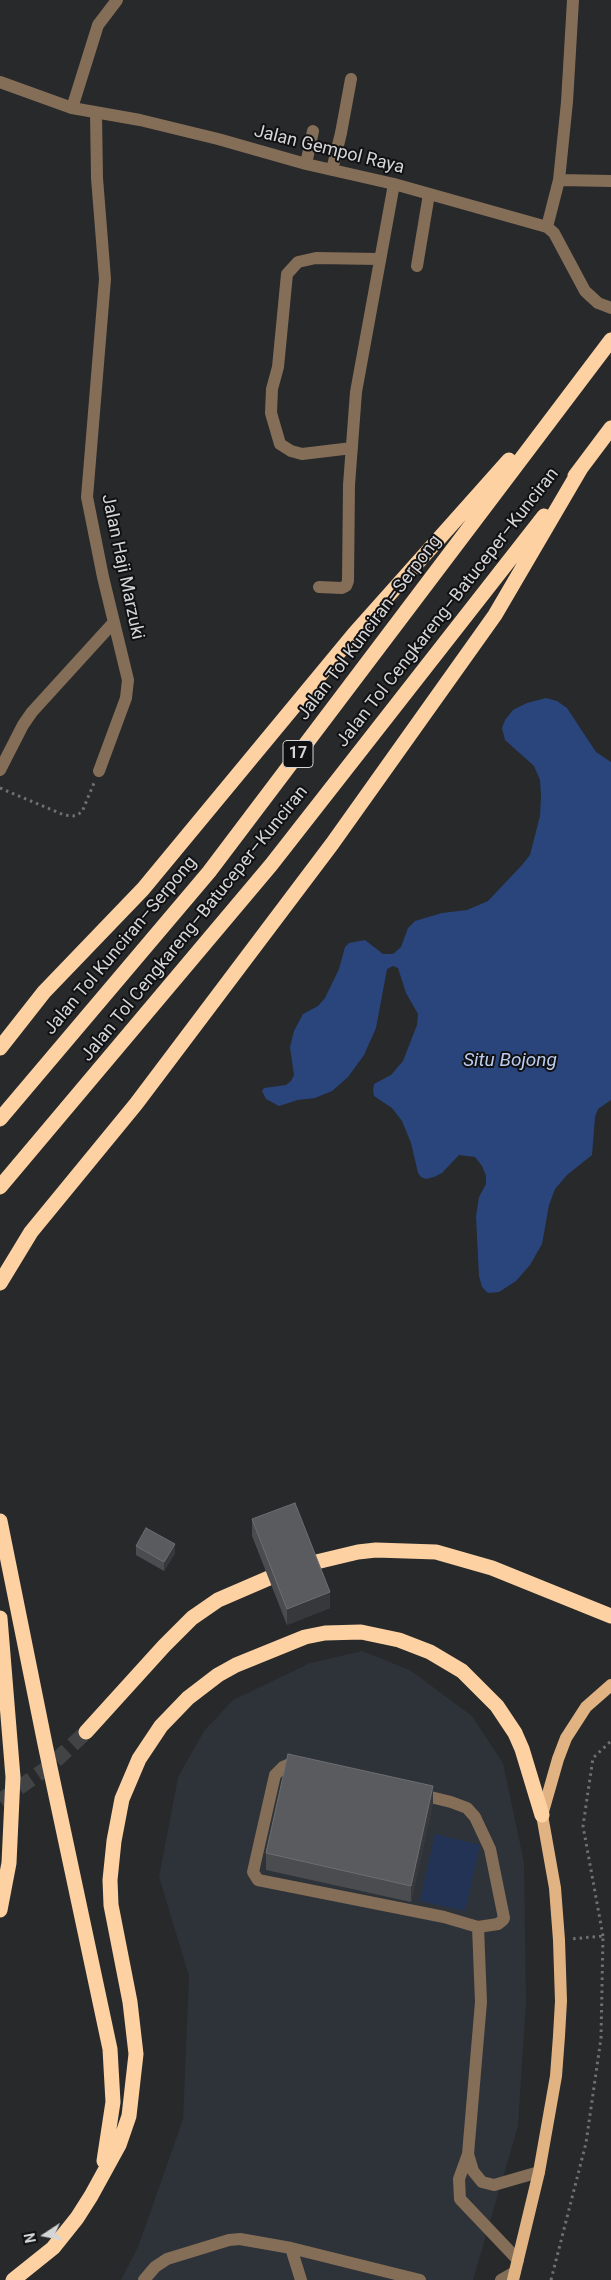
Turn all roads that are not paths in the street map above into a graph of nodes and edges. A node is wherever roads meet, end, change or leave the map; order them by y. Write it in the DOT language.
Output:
graph roads {
  1 [pos="117,0"];
  2 [pos="573,0"];
  3 [pos="351,79"];
  4 [pos="0,82"];
  5 [pos="72,108"];
  6 [pos="96,113"];
  7 [pos="313,132"];
  8 [pos="306,164"];
  9 [pos="332,170"];
  10 [pos="559,180"];
  11 [pos="611,181"];
  12 [pos="394,184"];
  13 [pos="429,194"];
  14 [pos="547,227"];
  15 [pos="379,259"];
  16 [pos="416,266"];
  17 [pos="611,308"];
  18 [pos="611,340"];
  19 [pos="582,378"];
  20 [pos="608,431"];
  21 [pos="352,448"];
  22 [pos="582,468"];
  23 [pos="319,587"];
  24 [pos="114,622"];
  25 [pos="0,770"];
  26 [pos="98,770"];
  27 [pos="0,1048"];
  28 [pos="0,1119"];
  29 [pos="0,1187"];
  30 [pos="0,1283"];
  31 [pos="0,1521"];
  32 [pos="312,1564"];
  33 [pos="269,1578"];
  34 [pos="611,1616"];
  35 [pos="0,1618"];
  36 [pos="611,1685"];
  37 [pos="86,1732"];
  38 [pos="542,1814"];
  39 [pos="0,1910"];
  40 [pos="478,1927"];
  41 [pos="468,2154"];
  42 [pos="539,2172"];
  43 [pos="102,2175"];
  44 [pos="291,2248"];
  45 [pos="515,2270"];
  46 [pos="414,2279"];
  47 [pos="13,2280"];
  48 [pos="144,2280"];
  49 [pos="301,2280"];
  50 [pos="501,2280"];
  1 -- 5 [label="street"];
  2 -- 10 [label="street"];
  3 -- 9 [label="street"];
  4 -- 5 [label="street, Jalan Gempol Raya"];
  5 -- 6 [label="street, Jalan Gempol Raya"];
  6 -- 8 [label="street, Jalan Gempol Raya"];
  6 -- 24 [label="street, Jalan Haji Marzuki"];
  7 -- 8 [label="street"];
  8 -- 9 [label="street, Jalan Gempol Raya"];
  9 -- 12 [label="street, Jalan Gempol Raya"];
  10 -- 11 [label="street"];
  10 -- 14 [label="street"];
  12 -- 13 [label="street, Jalan Gempol Raya"];
  12 -- 15 [label="street"];
  13 -- 14 [label="street, Jalan Gempol Raya"];
  13 -- 16 [label="street"];
  14 -- 17 [label="street"];
  15 -- 21 [label="street"];
  15 -- 21 [label="street"];
  18 -- 19 [label="highway, Jalan Tol Kunciran–Serpong / 17"];
  19 -- 27 [label="highway"];
  19 -- 28 [label="highway, Jalan Tol Kunciran–Serpong / 17"];
  20 -- 22 [label="highway"];
  21 -- 23 [label="street"];
  22 -- 29 [label="highway, Jalan Tol Cengkareng–Batuceper–Kunciran"];
  22 -- 30 [label="highway"];
  24 -- 25 [label="street"];
  24 -- 26 [label="street, Jalan Haji Marzuki"];
  31 -- 43 [label="highway"];
  32 -- 34 [label="highway"];
  33 -- 37 [label="highway"];
  35 -- 39 [label="highway"];
  36 -- 38 [label="main road"];
  38 -- 42 [label="main road"];
  38 -- 43 [label="highway"];
  40 -- 40 [label="street"];
  40 -- 41 [label="street"];
  41 -- 42 [label="street"];
  41 -- 45 [label="street"];
  42 -- 45 [label="main road"];
  43 -- 47 [label="highway"];
  44 -- 46 [label="street"];
  44 -- 48 [label="street"];
  44 -- 49 [label="street"];
  45 -- 50 [label="street"];
}
